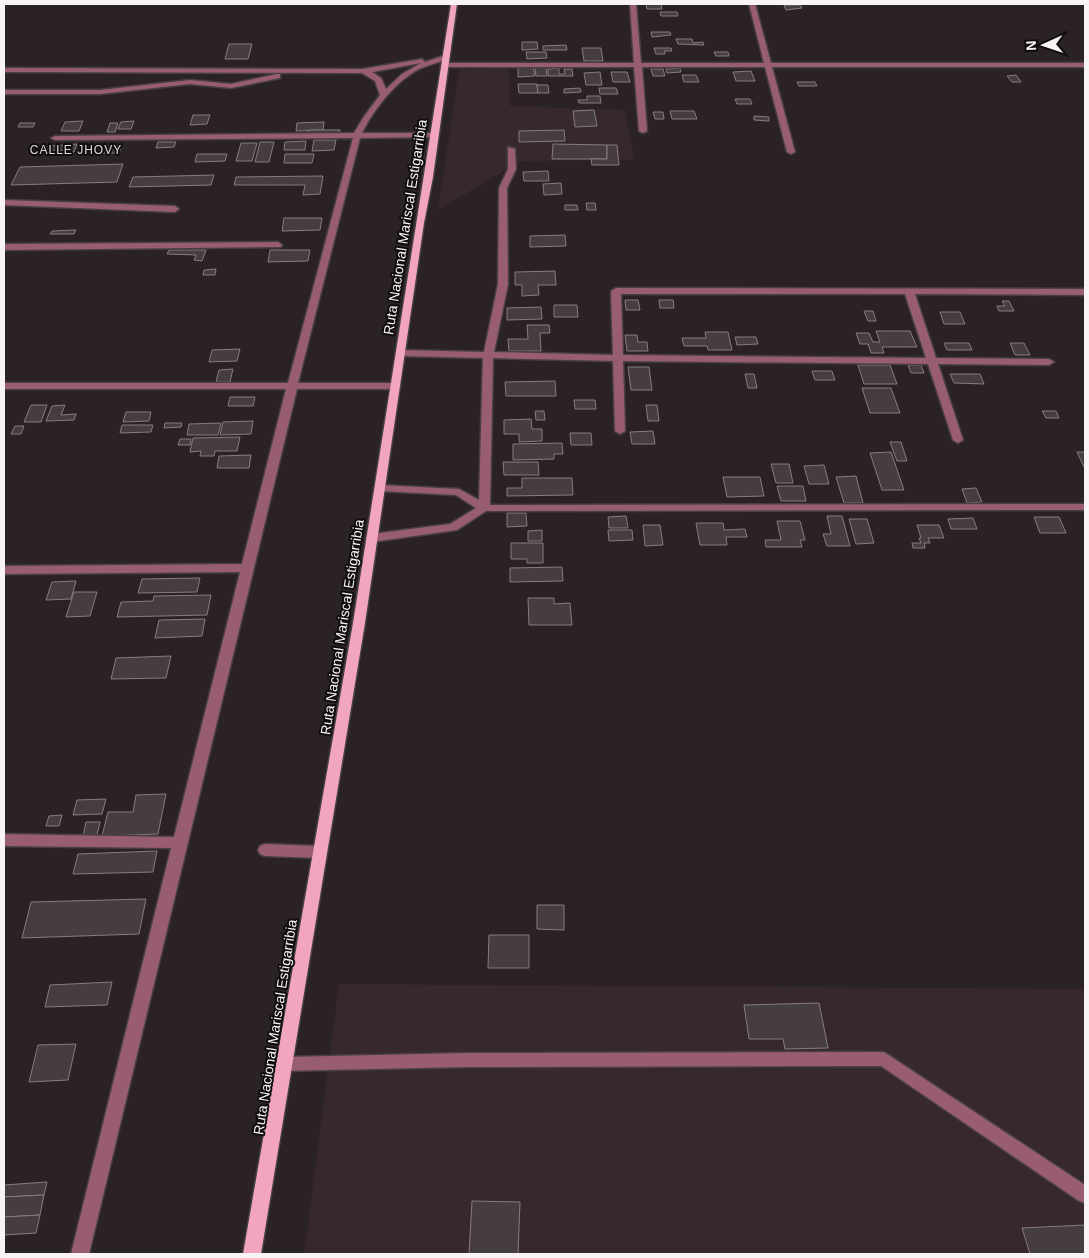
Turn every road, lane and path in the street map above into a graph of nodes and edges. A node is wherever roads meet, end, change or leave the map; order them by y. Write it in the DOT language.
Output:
graph roads {
  1 [pos="454,4"];
  2 [pos="633,4"];
  3 [pos="752,4"];
  4 [pos="445,61"];
  5 [pos="638,64"];
  6 [pos="769,64"];
  7 [pos="1085,65"];
  8 [pos="4,70"];
  9 [pos="294,71"];
  10 [pos="362,71"];
  11 [pos="4,92"];
  12 [pos="384,96"];
  13 [pos="643,131"];
  14 [pos="435,135"];
  15 [pos="357,136"];
  16 [pos="55,138"];
  17 [pos="511,149"];
  18 [pos="791,152"];
  19 [pos="4,202"];
  20 [pos="175,209"];
  21 [pos="278,245"];
  22 [pos="4,246"];
  23 [pos="909,291"];
  24 [pos="1085,292"];
  25 [pos="401,353"];
  26 [pos="488,355"];
  27 [pos="618,358"];
  28 [pos="932,360"];
  29 [pos="1048,362"];
  30 [pos="4,386"];
  31 [pos="292,386"];
  32 [pos="396,386"];
  33 [pos="620,431"];
  34 [pos="958,440"];
  35 [pos="380,488"];
  36 [pos="1085,506"];
  37 [pos="484,508"];
  38 [pos="372,538"];
  39 [pos="246,568"];
  40 [pos="4,570"];
  41 [pos="4,840"];
  42 [pos="180,843"];
  43 [pos="265,850"];
  44 [pos="320,852"];
  45 [pos="284,1064"];
  46 [pos="1085,1195"];
  47 [pos="80,1254"];
  48 [pos="252,1254"];
  1 -- 4 [label="main road, Ruta Nacional Mariscal Estigarribia"];
  2 -- 5 [label="street"];
  3 -- 6 [label="street"];
  4 -- 5 [label="street"];
  4 -- 10 [label="street"];
  4 -- 12 [label="street"];
  4 -- 14 [label="main road, Ruta Nacional Mariscal Estigarribia"];
  5 -- 6 [label="street"];
  5 -- 13 [label="street"];
  6 -- 7 [label="street"];
  6 -- 18 [label="street"];
  8 -- 9 [label="street"];
  9 -- 10 [label="street"];
  9 -- 11 [label="street"];
  10 -- 12 [label="street"];
  12 -- 15 [label="street"];
  14 -- 15 [label="street"];
  14 -- 25 [label="main road, Ruta Nacional Mariscal Estigarribia"];
  15 -- 16 [label="street"];
  15 -- 31 [label="street"];
  17 -- 26 [label="street"];
  19 -- 20 [label="street"];
  21 -- 22 [label="street"];
  23 -- 24 [label="street"];
  23 -- 27 [label="street"];
  23 -- 28 [label="street"];
  25 -- 26 [label="street"];
  25 -- 32 [label="main road, Ruta Nacional Mariscal Estigarribia"];
  26 -- 27 [label="street"];
  26 -- 37 [label="street"];
  27 -- 28 [label="street"];
  27 -- 33 [label="street"];
  28 -- 29 [label="street"];
  28 -- 34 [label="street"];
  30 -- 31 [label="street"];
  31 -- 32 [label="street"];
  31 -- 39 [label="street"];
  32 -- 35 [label="main road, Ruta Nacional Mariscal Estigarribia"];
  35 -- 37 [label="street"];
  35 -- 38 [label="main road, Ruta Nacional Mariscal Estigarribia"];
  36 -- 37 [label="street"];
  37 -- 38 [label="street"];
  38 -- 44 [label="main road, Ruta Nacional Mariscal Estigarribia"];
  39 -- 40 [label="street"];
  39 -- 42 [label="street"];
  41 -- 42 [label="street"];
  42 -- 47 [label="street"];
  43 -- 44 [label="street"];
  44 -- 45 [label="main road, Ruta Nacional Mariscal Estigarribia"];
  45 -- 46 [label="street"];
  45 -- 48 [label="main road, Ruta Nacional Mariscal Estigarribia"];
}
